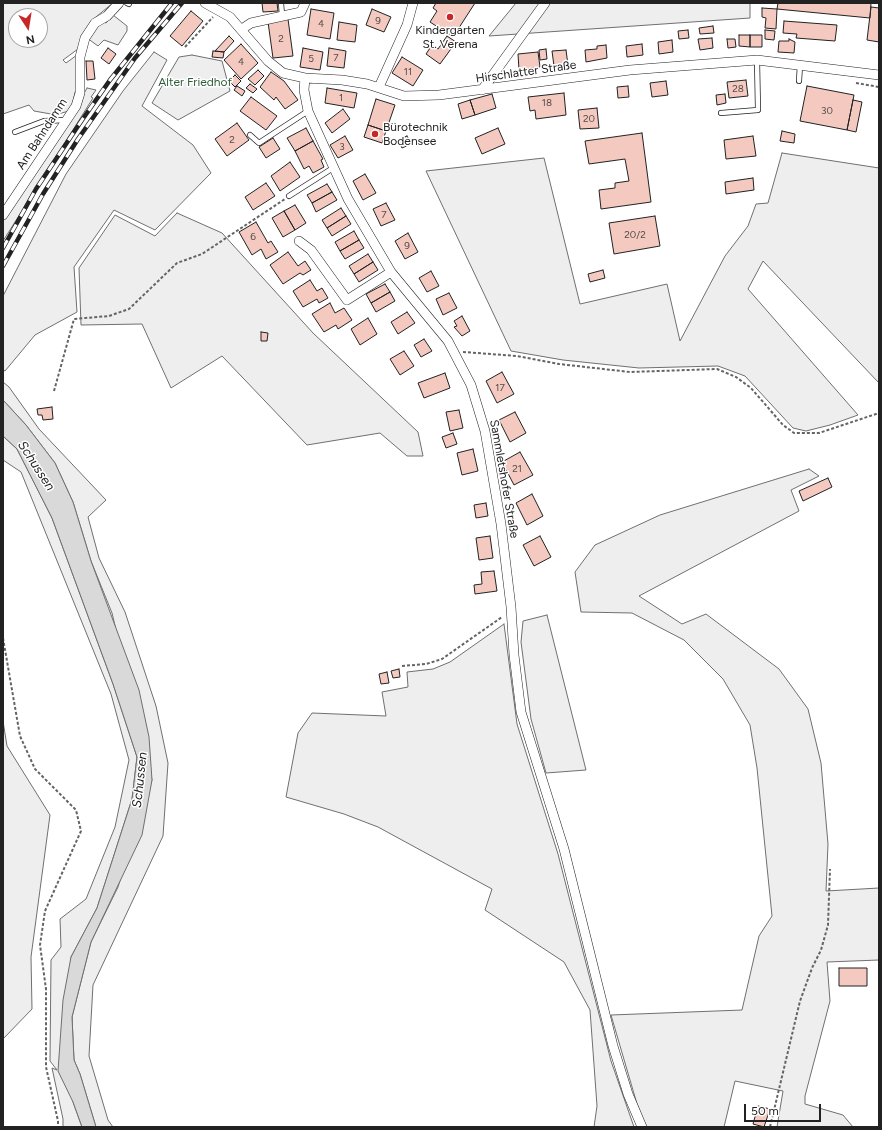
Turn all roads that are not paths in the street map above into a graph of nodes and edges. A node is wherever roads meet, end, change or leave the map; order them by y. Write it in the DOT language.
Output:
graph roads {
  1 [pos="119,3"];
  2 [pos="205,3"];
  3 [pos="281,3"];
  4 [pos="305,3"];
  5 [pos="413,3"];
  6 [pos="545,3"];
  7 [pos="282,15"];
  8 [pos="242,29"];
  9 [pos="757,60"];
  10 [pos="800,65"];
  11 [pos="879,75"];
  12 [pos="305,78"];
  13 [pos="799,81"];
  14 [pos="379,87"];
  15 [pos="482,90"];
  16 [pos="308,111"];
  17 [pos="721,113"];
  18 [pos="66,120"];
  19 [pos="16,132"];
  20 [pos="250,135"];
  21 [pos="333,168"];
  22 [pos="289,196"];
  23 [pos="3,215"];
  24 [pos="299,241"];
  25 [pos="391,272"];
  26 [pos="642,1127"];
  1 -- 18 [label="street, Am Bahndamm"];
  2 -- 8 [label="street, Hirschlatter Straße"];
  3 -- 7 [label="lane"];
  4 -- 7 [label="street"];
  5 -- 14 [label="street"];
  6 -- 15 [label="street"];
  7 -- 8 [label="street"];
  8 -- 12 [label="street, Hirschlatter Straße"];
  9 -- 10 [label="street, Hirschlatter Straße"];
  9 -- 15 [label="street, Hirschlatter Straße"];
  9 -- 17 [label="lane"];
  10 -- 11 [label="street, Hirschlatter Straße"];
  10 -- 13 [label="lane"];
  12 -- 14 [label="street, Hirschlatter Straße"];
  12 -- 16 [label="street, Sammletshofer Straße"];
  14 -- 15 [label="street, Hirschlatter Straße"];
  16 -- 20 [label="lane"];
  16 -- 21 [label="street, Sammletshofer Straße"];
  18 -- 19 [label="lane"];
  18 -- 23 [label="street, Am Bahndamm"];
  21 -- 22 [label="lane"];
  21 -- 25 [label="street, Sammletshofer Straße"];
  24 -- 25 [label="street"];
  25 -- 26 [label="street, Sammletshofer Straße"];
}
